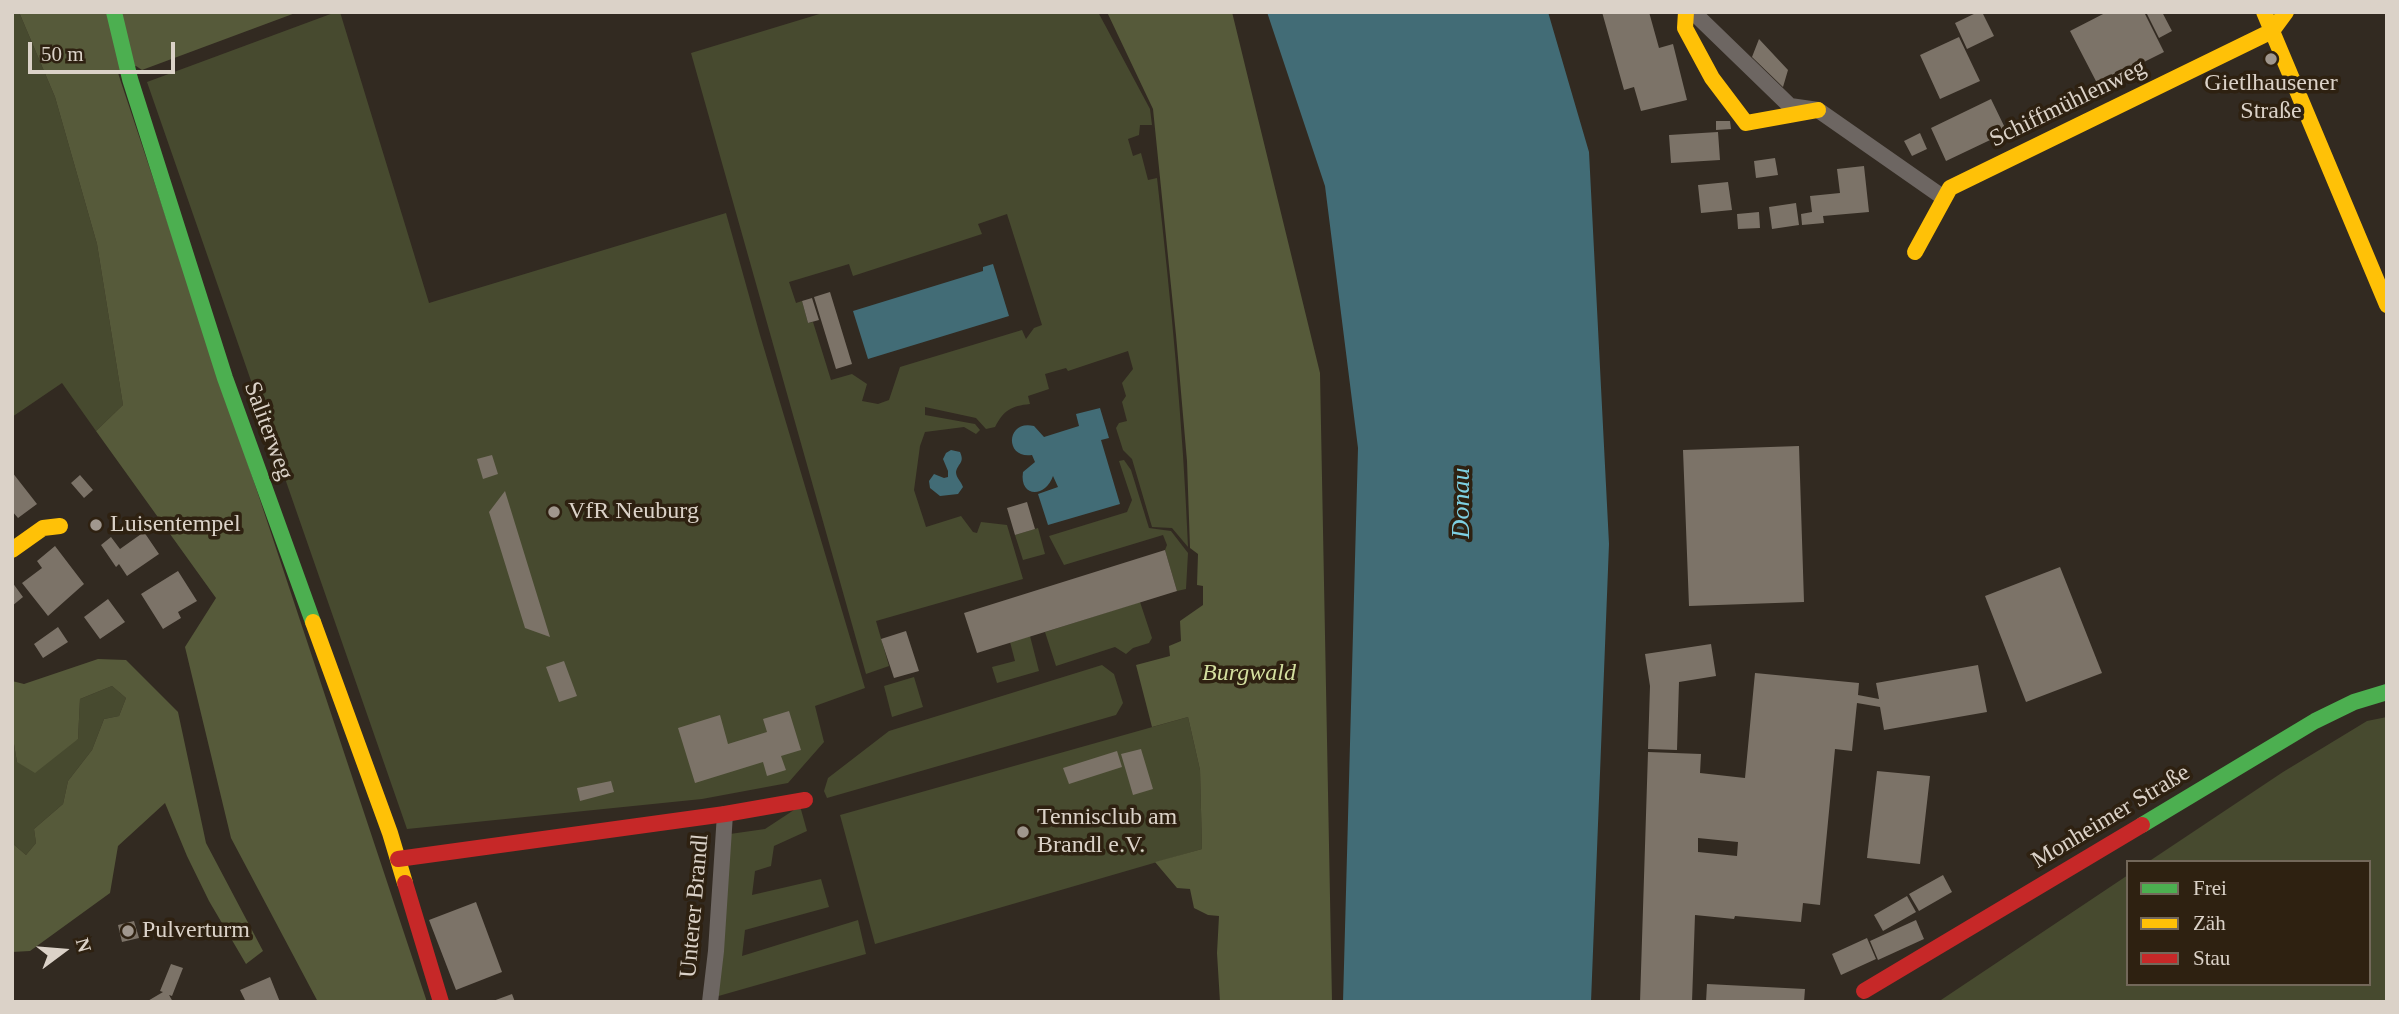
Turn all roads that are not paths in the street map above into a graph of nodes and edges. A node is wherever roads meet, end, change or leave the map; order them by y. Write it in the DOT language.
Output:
graph roads {
  1 [pos="114,12"];
  2 [pos="1686,12"];
  3 [pos="1693,12"];
  4 [pos="2264,12"];
  5 [pos="2286,12"];
  6 [pos="2272,31"];
  7 [pos="1818,110"];
  8 [pos="1944,198"];
  9 [pos="1915,252"];
  10 [pos="2387,305"];
  11 [pos="60,526"];
  12 [pos="12,550"];
  13 [pos="2387,692"];
  14 [pos="805,800"];
  15 [pos="725,814"];
  16 [pos="398,859"];
  17 [pos="1864,991"];
  18 [pos="441,1002"];
  19 [pos="710,1002"];
  1 -- 16 [label="street, Saliterweg"];
  2 -- 7 [label="street"];
  3 -- 7 [label="street"];
  4 -- 6 [label="street"];
  5 -- 6 [label="street"];
  6 -- 8 [label="street, Schiffmühlenweg"];
  6 -- 10 [label="street"];
  7 -- 8 [label="street"];
  8 -- 9 [label="street, Schiffmühlenweg"];
  11 -- 12 [label="street"];
  13 -- 17 [label="street, Monheimer Straße"];
  14 -- 15 [label="street"];
  15 -- 16 [label="street"];
  15 -- 19 [label="street, Unterer Brandl"];
  16 -- 18 [label="street"];
}
